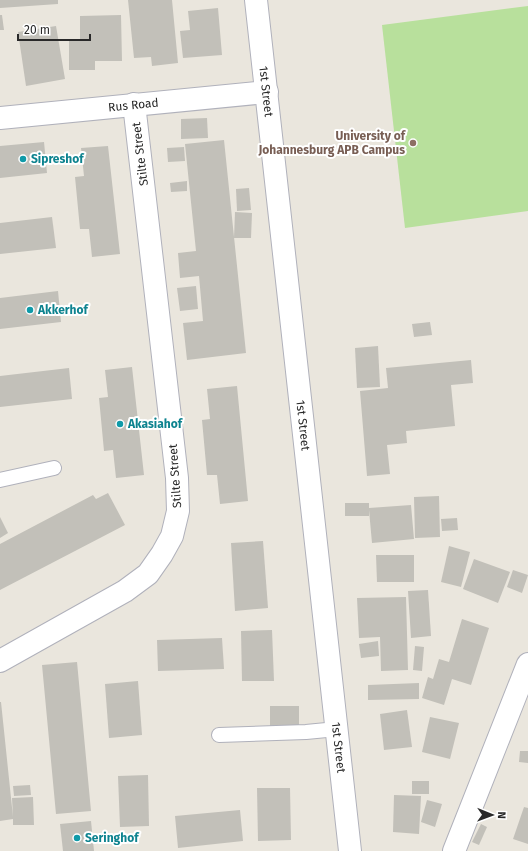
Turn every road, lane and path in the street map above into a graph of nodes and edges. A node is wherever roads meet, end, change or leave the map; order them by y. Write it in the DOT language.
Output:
graph roads {
  1 [pos="256,0"];
  2 [pos="267,92"];
  3 [pos="134,104"];
  4 [pos="0,118"];
  5 [pos="54,468"];
  6 [pos="0,480"];
  7 [pos="0,661"];
  8 [pos="528,664"];
  9 [pos="337,729"];
  10 [pos="219,735"];
  11 [pos="350,851"];
  12 [pos="454,851"];
  1 -- 2 [label="street, 1st Street"];
  2 -- 3 [label="street, Rus Road"];
  2 -- 9 [label="street, 1st Street"];
  3 -- 4 [label="street, Rus Road"];
  3 -- 7 [label="street, Stilte Street"];
  5 -- 6 [label="lane"];
  8 -- 12 [label="street"];
  9 -- 10 [label="lane"];
  9 -- 11 [label="street, 1st Street"];
}
